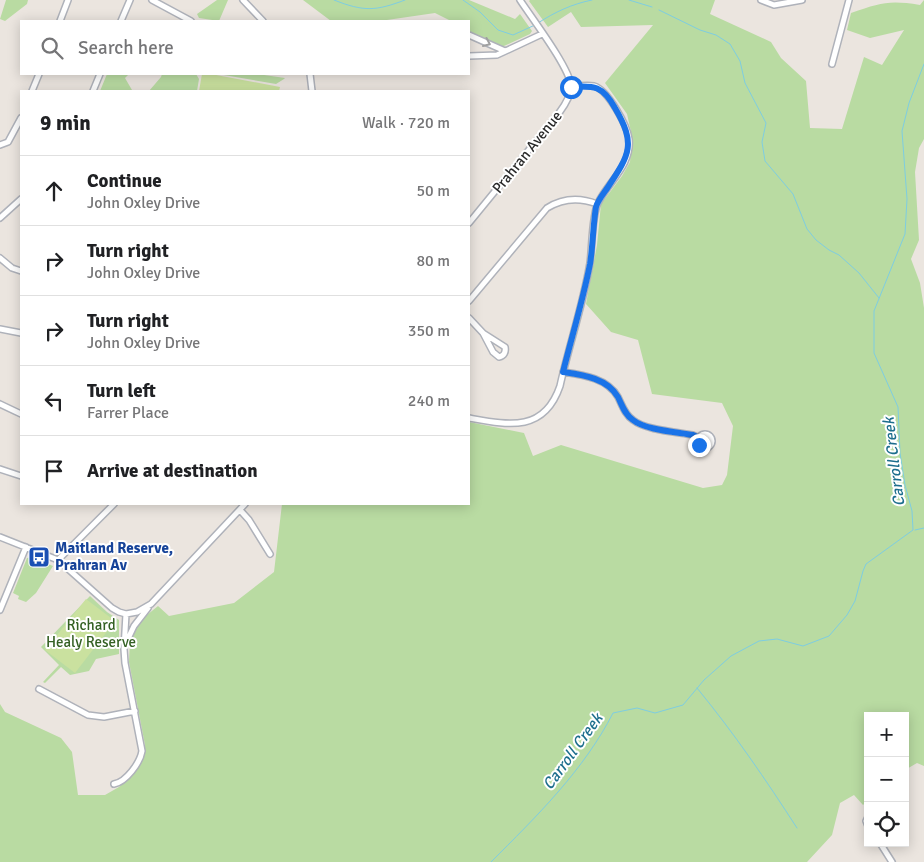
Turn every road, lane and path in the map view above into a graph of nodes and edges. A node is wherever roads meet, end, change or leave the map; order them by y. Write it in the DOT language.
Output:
graph roads {
  1 [pos="68,0"];
  2 [pos="130,0"];
  3 [pos="152,0"];
  4 [pos="243,0"];
  5 [pos="520,0"];
  6 [pos="760,0"];
  7 [pos="802,0"];
  8 [pos="849,0"];
  9 [pos="60,20"];
  10 [pos="121,20"];
  11 [pos="189,20"];
  12 [pos="263,20"];
  13 [pos="542,34"];
  14 [pos="470,35"];
  15 [pos="505,51"];
  16 [pos="470,56"];
  17 [pos="832,64"];
  18 [pos="39,75"];
  19 [pos="100,75"];
  20 [pos="310,75"];
  21 [pos="571,87"];
  22 [pos="32,90"];
  23 [pos="93,90"];
  24 [pos="312,90"];
  25 [pos="20,120"];
  26 [pos="0,145"];
  27 [pos="20,200"];
  28 [pos="597,204"];
  29 [pos="0,218"];
  30 [pos="470,222"];
  31 [pos="0,258"];
  32 [pos="20,271"];
  33 [pos="470,300"];
  34 [pos="470,319"];
  35 [pos="0,329"];
  36 [pos="20,333"];
  37 [pos="483,333"];
  38 [pos="563,372"];
  39 [pos="0,404"];
  40 [pos="20,414"];
  41 [pos="470,418"];
  42 [pos="699,438"];
  43 [pos="0,468"];
  44 [pos="20,476"];
  45 [pos="113,505"];
  46 [pos="244,505"];
  47 [pos="240,510"];
  48 [pos="0,536"];
  49 [pos="26,547"];
  50 [pos="270,554"];
  51 [pos="58,560"];
  52 [pos="151,604"];
  53 [pos="0,610"];
  54 [pos="126,614"];
  55 [pos="124,650"];
  56 [pos="39,689"];
  57 [pos="135,711"];
  58 [pos="114,784"];
  59 [pos="883,847"];
  60 [pos="892,862"];
  1 -- 9 [label="street"];
  2 -- 10 [label="street"];
  3 -- 11 [label="street"];
  4 -- 12 [label="street"];
  5 -- 13 [label="street"];
  6 -- 7 [label="street"];
  8 -- 17 [label="street"];
  13 -- 15 [label="street"];
  13 -- 21 [label="street"];
  14 -- 15 [label="street, one-way"];
  15 -- 16 [label="street"];
  18 -- 22 [label="street"];
  19 -- 23 [label="street"];
  20 -- 24 [label="street"];
  21 -- 28 [label="street"];
  21 -- 30 [label="street, Prahran Avenue"];
  25 -- 26 [label="street"];
  27 -- 29 [label="street"];
  28 -- 33 [label="street"];
  28 -- 38 [label="street"];
  31 -- 32 [label="street"];
  34 -- 37 [label="street"];
  35 -- 36 [label="street"];
  37 -- 37 [label="street"];
  38 -- 41 [label="street"];
  38 -- 42 [label="street"];
  39 -- 40 [label="street"];
  43 -- 44 [label="street"];
  45 -- 51 [label="street"];
  46 -- 47 [label="street"];
  47 -- 50 [label="street"];
  47 -- 52 [label="street"];
  48 -- 49 [label="street"];
  49 -- 51 [label="street"];
  49 -- 53 [label="street"];
  51 -- 54 [label="street"];
  52 -- 54 [label="street"];
  52 -- 55 [label="street"];
  54 -- 55 [label="street"];
  55 -- 57 [label="street"];
  56 -- 57 [label="street"];
  57 -- 58 [label="street"];
  59 -- 60 [label="street"];
}
